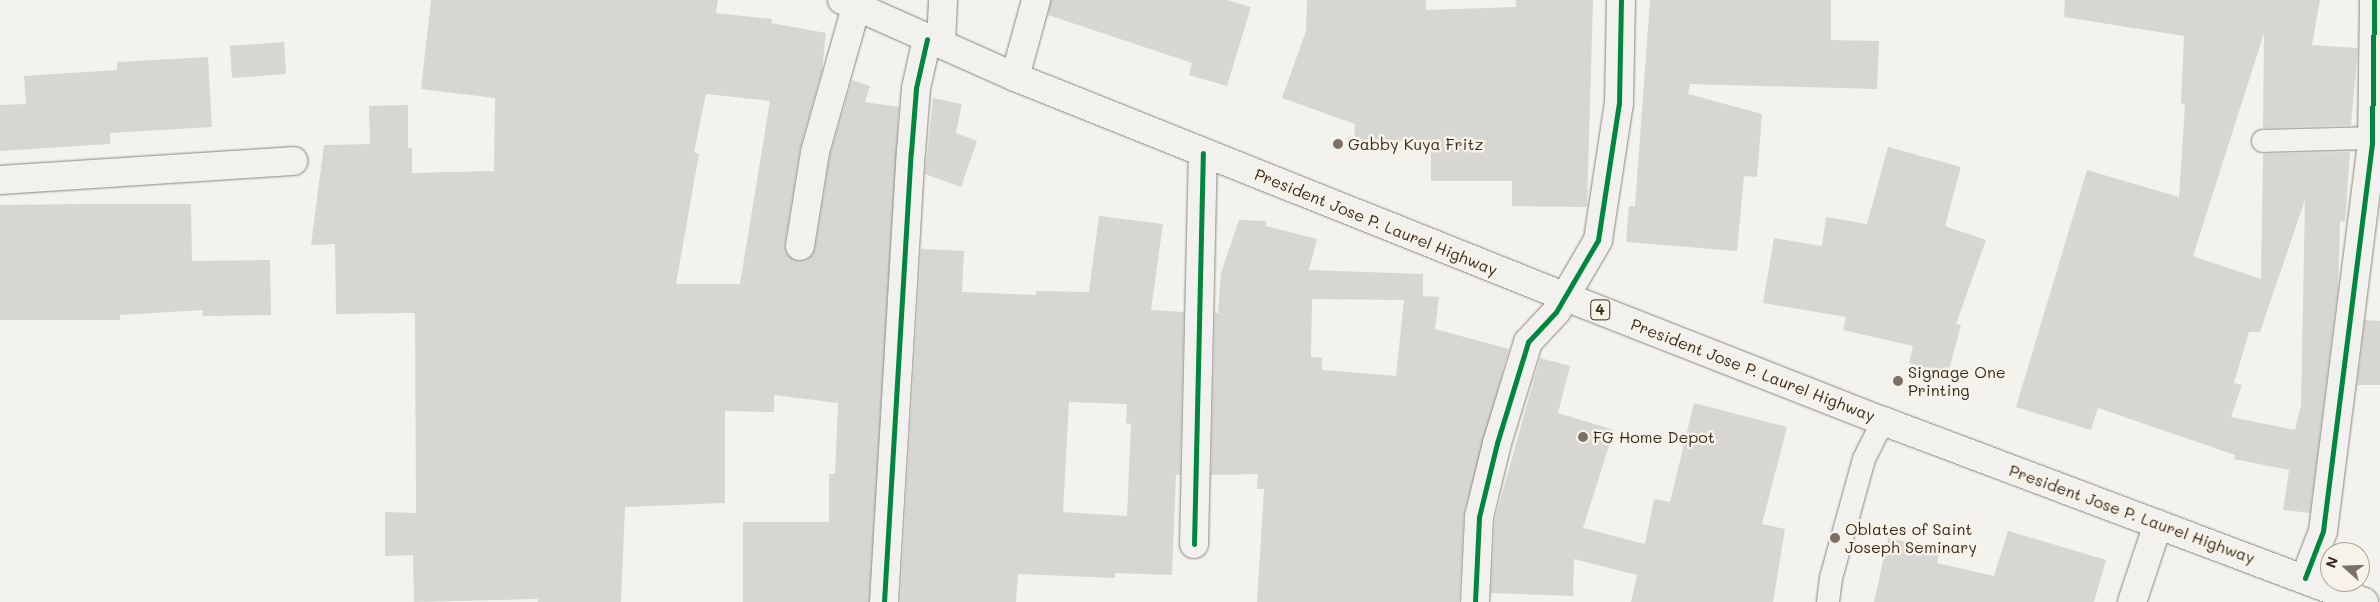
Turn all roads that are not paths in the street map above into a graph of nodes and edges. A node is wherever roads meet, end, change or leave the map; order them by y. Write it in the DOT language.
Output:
graph roads {
  1 [pos="943,0"];
  2 [pos="1036,0"];
  3 [pos="1621,0"];
  4 [pos="2374,0"];
  5 [pos="849,4"];
  6 [pos="934,41"];
  7 [pos="1015,76"];
  8 [pos="2263,141"];
  9 [pos="2375,142"];
  10 [pos="1203,153"];
  11 [pos="293,161"];
  12 [pos="0,180"];
  13 [pos="800,246"];
  14 [pos="1566,297"];
  15 [pos="1883,421"];
  16 [pos="2158,524"];
  17 [pos="1194,544"];
  18 [pos="2304,578"];
  19 [pos="884,602"];
  20 [pos="1475,602"];
  21 [pos="1828,602"];
  22 [pos="2132,602"];
  23 [pos="2364,602"];
  1 -- 6 [label="street"];
  2 -- 7 [label="street"];
  3 -- 14 [label="street"];
  4 -- 9 [label="street"];
  5 -- 6 [label="street, President Jose P. Laurel Highway / 4"];
  5 -- 13 [label="street"];
  6 -- 7 [label="street, President Jose P. Laurel Highway / 4"];
  6 -- 19 [label="street"];
  7 -- 10 [label="street, President Jose P. Laurel Highway / 4"];
  8 -- 9 [label="lane"];
  9 -- 18 [label="street"];
  10 -- 14 [label="street, President Jose P. Laurel Highway / 4"];
  10 -- 17 [label="street"];
  11 -- 12 [label="street"];
  14 -- 15 [label="street, President Jose P. Laurel Highway / 4"];
  14 -- 20 [label="street"];
  15 -- 16 [label="street, President Jose P. Laurel Highway / 4"];
  15 -- 21 [label="lane"];
  16 -- 18 [label="street, President Jose P. Laurel Highway / 4"];
  16 -- 22 [label="street"];
  18 -- 23 [label="street, President Jose P. Laurel Highway / 4"];
}
